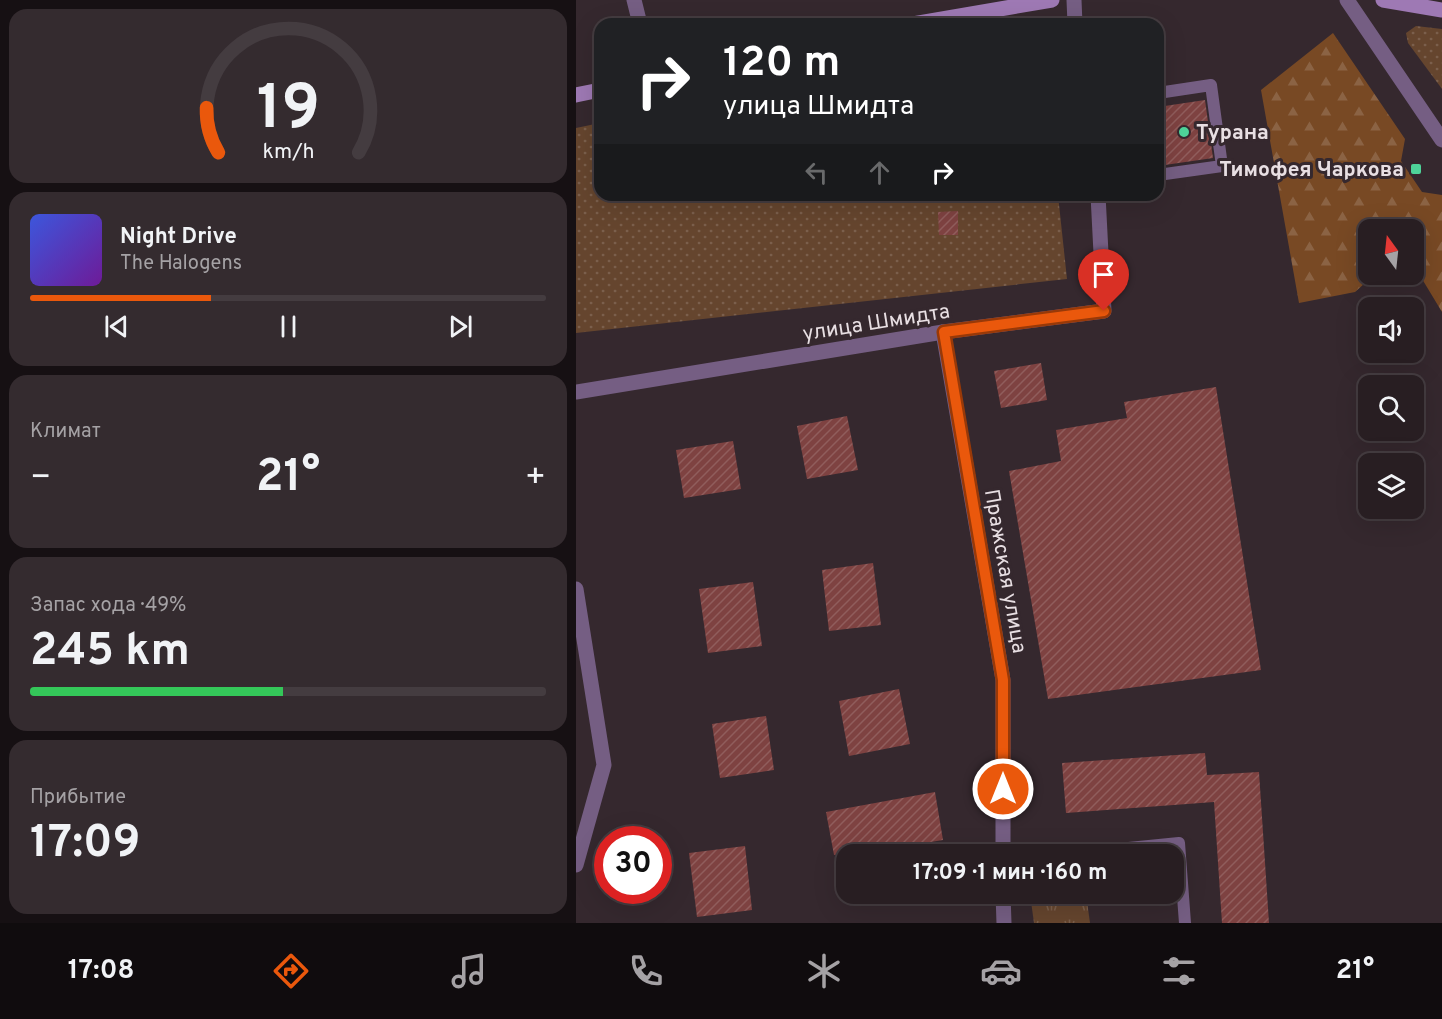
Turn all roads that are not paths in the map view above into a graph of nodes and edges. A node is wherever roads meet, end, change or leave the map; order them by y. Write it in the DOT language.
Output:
graph roads {
  1 [pos="634,0"];
  2 [pos="1052,0"];
  3 [pos="1074,0"];
  4 [pos="1347,0"];
  5 [pos="1383,0"];
  6 [pos="1442,10"];
  7 [pos="638,18"];
  8 [pos="948,18"];
  9 [pos="1076,18"];
  10 [pos="594,91"];
  11 [pos="1164,92"];
  12 [pos="576,95"];
  13 [pos="1442,140"];
  14 [pos="1164,174"];
  15 [pos="1098,201"];
  16 [pos="944,332"];
  17 [pos="576,392"];
  18 [pos="576,589"];
  19 [pos="1003,844"];
  20 [pos="576,865"];
  21 [pos="1003,904"];
  22 [pos="1184,904"];
  23 [pos="1004,923"];
  24 [pos="1185,923"];
  1 -- 7 [label="street"];
  2 -- 8 [label="main road"];
  3 -- 9 [label="street"];
  4 -- 13 [label="street"];
  5 -- 6 [label="main road"];
  10 -- 12 [label="main road"];
  11 -- 14 [label="lane"];
  15 -- 16 [label="street, улица Шмидта"];
  16 -- 17 [label="street, улица Шмидта"];
  16 -- 19 [label="street, Пражская улица"];
  18 -- 20 [label="street"];
  21 -- 23 [label="street"];
  22 -- 24 [label="lane"];
}
